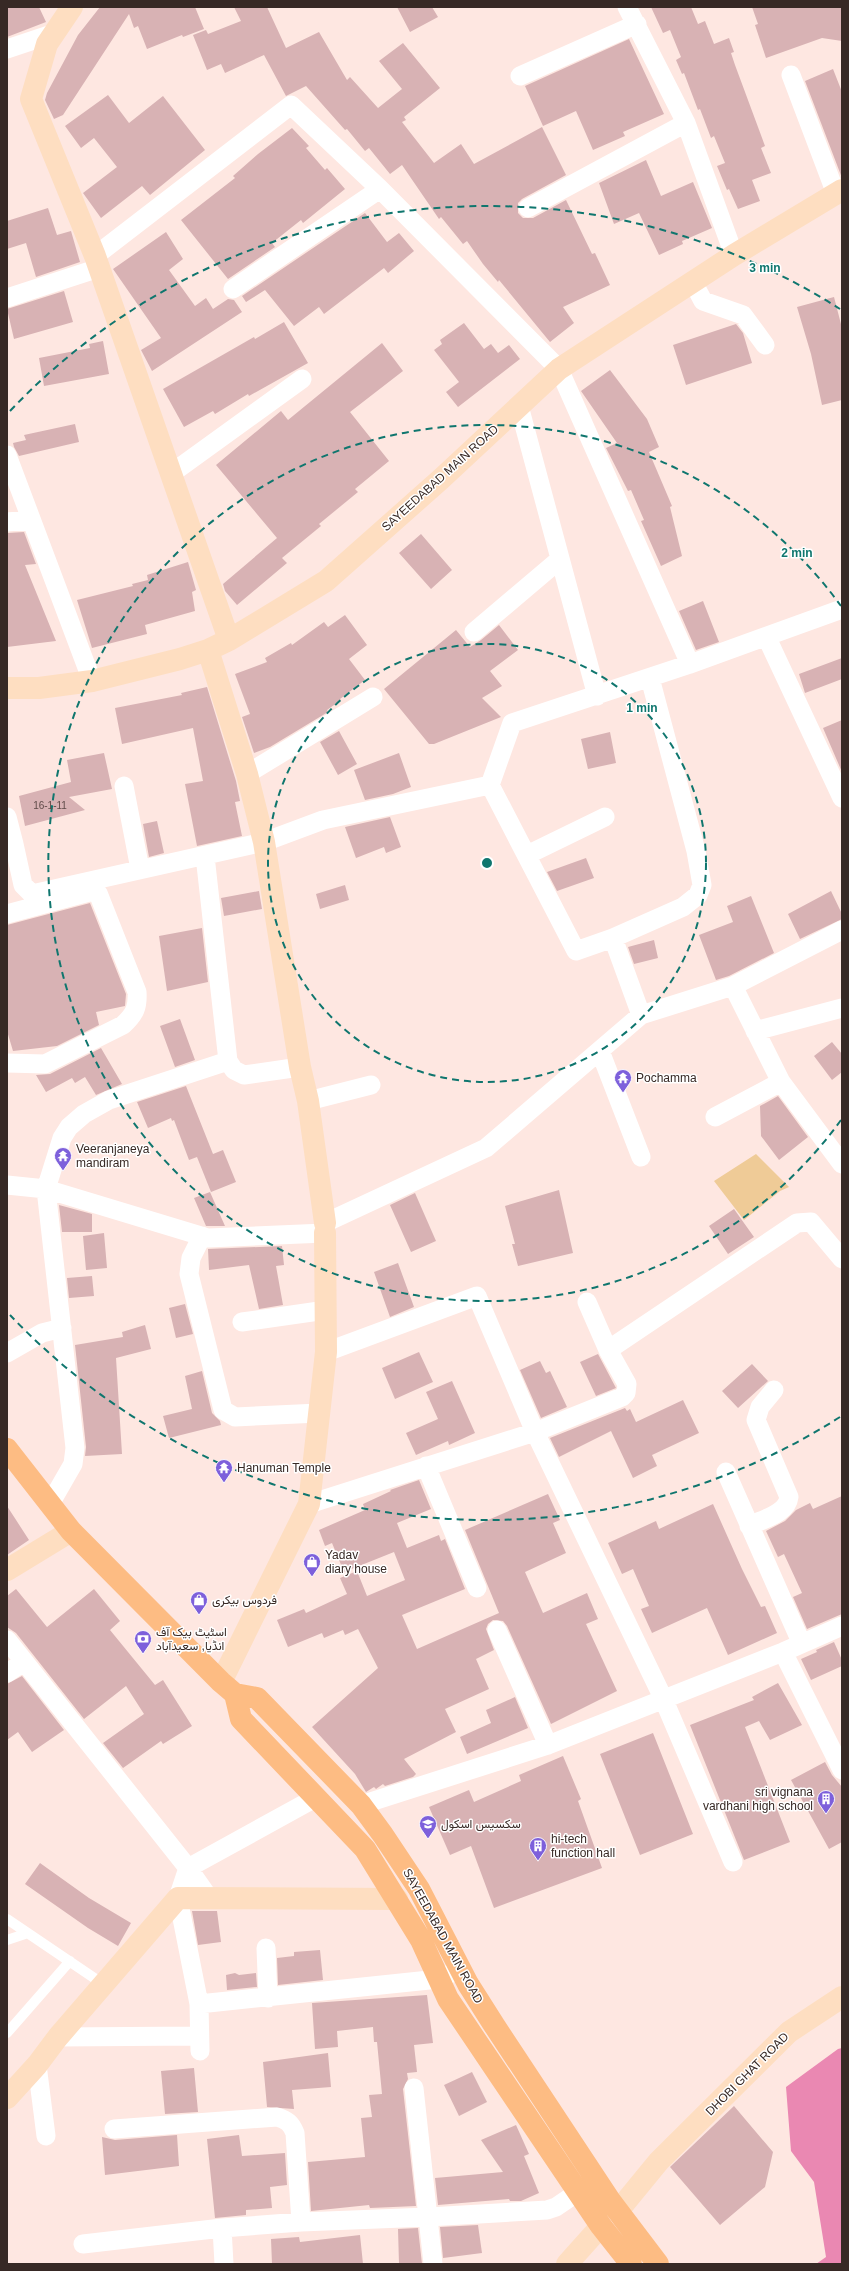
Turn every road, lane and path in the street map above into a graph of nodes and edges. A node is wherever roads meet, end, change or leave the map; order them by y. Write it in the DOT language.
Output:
graph roads {
  1 [pos="72,7"];
  2 [pos="627,7"];
  3 [pos="638,24"];
  4 [pos="51,38"];
  5 [pos="7,50"];
  6 [pos="7,62"];
  7 [pos="791,75"];
  8 [pos="520,76"];
  9 [pos="686,123"];
  10 [pos="380,189"];
  11 [pos="839,192"];
  12 [pos="528,208"];
  13 [pos="734,255"];
  14 [pos="97,262"];
  15 [pos="693,282"];
  16 [pos="234,289"];
  17 [pos="7,298"];
  18 [pos="765,345"];
  19 [pos="559,369"];
  20 [pos="302,379"];
  21 [pos="519,406"];
  22 [pos="7,455"];
  23 [pos="172,473"];
  24 [pos="31,520"];
  25 [pos="7,522"];
  26 [pos="559,560"];
  27 [pos="842,609"];
  28 [pos="474,632"];
  29 [pos="767,638"];
  30 [pos="229,640"];
  31 [pos="208,650"];
  32 [pos="690,664"];
  33 [pos="650,678"];
  34 [pos="92,681"];
  35 [pos="7,688"];
  36 [pos="597,696"];
  37 [pos="373,697"];
  38 [pos="247,774"];
  39 [pos="490,785"];
  40 [pos="124,786"];
  41 [pos="842,798"];
  42 [pos="7,817"];
  43 [pos="605,817"];
  44 [pos="264,842"];
  45 [pos="10,846"];
  46 [pos="527,855"];
  47 [pos="204,856"];
  48 [pos="140,869"];
  49 [pos="33,900"];
  50 [pos="7,914"];
  51 [pos="842,930"];
  52 [pos="613,938"];
  53 [pos="733,986"];
  54 [pos="842,1008"];
  55 [pos="642,1015"];
  56 [pos="756,1031"];
  57 [pos="600,1051"];
  58 [pos="228,1061"];
  59 [pos="7,1063"];
  60 [pos="300,1067"];
  61 [pos="781,1082"];
  62 [pos="371,1085"];
  63 [pos="308,1101"];
  64 [pos="715,1117"];
  65 [pos="641,1157"];
  66 [pos="842,1164"];
  67 [pos="7,1185"];
  68 [pos="46,1189"];
  69 [pos="325,1228"];
  70 [pos="202,1236"];
  71 [pos="842,1259"];
  72 [pos="588,1302"];
  73 [pos="326,1310"];
  74 [pos="242,1322"];
  75 [pos="62,1328"];
  76 [pos="608,1350"];
  77 [pos="326,1352"];
  78 [pos="7,1353"];
  79 [pos="774,1390"];
  80 [pos="319,1413"];
  81 [pos="535,1432"];
  82 [pos="7,1449"];
  83 [pos="426,1466"];
  84 [pos="726,1472"];
  85 [pos="50,1504"];
  86 [pos="309,1504"];
  87 [pos="749,1526"];
  88 [pos="71,1531"];
  89 [pos="7,1570"];
  90 [pos="478,1588"];
  91 [pos="842,1626"];
  92 [pos="497,1630"];
  93 [pos="7,1640"];
  94 [pos="801,1642"];
  95 [pos="783,1652"];
  96 [pos="24,1662"];
  97 [pos="7,1673"];
  98 [pos="228,1688"];
  99 [pos="663,1698"];
  100 [pos="548,1744"];
  101 [pos="842,1770"];
  102 [pos="317,1797"];
  103 [pos="361,1805"];
  104 [pos="733,1862"];
  105 [pos="188,1868"];
  106 [pos="178,1898"];
  107 [pos="209,1898"];
  108 [pos="397,1899"];
  109 [pos="7,1919"];
  110 [pos="28,1933"];
  111 [pos="7,1940"];
  112 [pos="266,1948"];
  113 [pos="70,1962"];
  114 [pos="460,1969"];
  115 [pos="439,1979"];
  116 [pos="103,1984"];
  117 [pos="842,1997"];
  118 [pos="268,1998"];
  119 [pos="199,2004"];
  120 [pos="7,2033"];
  121 [pos="58,2037"];
  122 [pos="37,2065"];
  123 [pos="414,2088"];
  124 [pos="7,2098"];
  125 [pos="114,2129"];
  126 [pos="46,2136"];
  127 [pos="578,2192"];
  128 [pos="618,2211"];
  129 [pos="428,2217"];
  130 [pos="300,2222"];
  131 [pos="601,2226"];
  132 [pos="222,2228"];
  133 [pos="83,2244"];
  134 [pos="224,2264"];
  135 [pos="433,2264"];
  136 [pos="567,2264"];
  137 [pos="631,2264"];
  138 [pos="642,2264"];
  139 [pos="658,2264"];
  1 -- 4 [label="street"];
  2 -- 3 [label="street"];
  3 -- 8 [label="street"];
  3 -- 9 [label="street"];
  4 -- 5 [label="street"];
  4 -- 6 [label="street"];
  4 -- 14 [label="street"];
  7 -- 11 [label="street"];
  9 -- 12 [label="street"];
  9 -- 13 [label="street"];
  10 -- 14 [label="street"];
  10 -- 16 [label="street"];
  10 -- 19 [label="street"];
  11 -- 13 [label="street, SAYEEDABAD MAIN ROAD"];
  13 -- 15 [label="street, SAYEEDABAD MAIN ROAD"];
  14 -- 17 [label="street"];
  14 -- 23 [label="street"];
  15 -- 18 [label="street"];
  15 -- 19 [label="street, SAYEEDABAD MAIN ROAD"];
  19 -- 21 [label="street, SAYEEDABAD MAIN ROAD"];
  19 -- 32 [label="street"];
  20 -- 23 [label="street"];
  21 -- 26 [label="street"];
  21 -- 30 [label="street, SAYEEDABAD MAIN ROAD"];
  22 -- 24 [label="street"];
  23 -- 30 [label="street"];
  24 -- 25 [label="street"];
  24 -- 34 [label="street"];
  26 -- 28 [label="street"];
  26 -- 36 [label="street"];
  27 -- 29 [label="street"];
  29 -- 32 [label="street"];
  29 -- 41 [label="street"];
  30 -- 31 [label="street, SAYEEDABAD MAIN ROAD"];
  31 -- 34 [label="street, SAYEEDABAD MAIN ROAD"];
  31 -- 38 [label="street"];
  32 -- 33 [label="street"];
  33 -- 36 [label="street"];
  33 -- 52 [label="street"];
  34 -- 35 [label="street, SAYEEDABAD MAIN ROAD"];
  36 -- 39 [label="street"];
  37 -- 38 [label="street"];
  38 -- 44 [label="street"];
  39 -- 44 [label="street"];
  39 -- 46 [label="street"];
  40 -- 48 [label="street"];
  42 -- 45 [label="street"];
  43 -- 46 [label="street"];
  44 -- 47 [label="street"];
  44 -- 60 [label="street"];
  45 -- 49 [label="street"];
  46 -- 52 [label="street"];
  47 -- 48 [label="street"];
  47 -- 58 [label="street"];
  48 -- 49 [label="street"];
  49 -- 50 [label="street"];
  49 -- 59 [label="street"];
  51 -- 53 [label="street"];
  52 -- 55 [label="street"];
  53 -- 55 [label="street"];
  53 -- 56 [label="street"];
  54 -- 56 [label="street"];
  55 -- 57 [label="street"];
  56 -- 61 [label="street"];
  57 -- 65 [label="street"];
  57 -- 69 [label="street"];
  58 -- 60 [label="street"];
  58 -- 68 [label="street"];
  60 -- 63 [label="street"];
  61 -- 64 [label="street"];
  61 -- 66 [label="street"];
  62 -- 63 [label="street"];
  63 -- 69 [label="street"];
  67 -- 68 [label="street"];
  68 -- 70 [label="street"];
  68 -- 75 [label="street"];
  69 -- 70 [label="street"];
  69 -- 73 [label="street"];
  70 -- 80 [label="street"];
  71 -- 76 [label="street"];
  72 -- 76 [label="street"];
  73 -- 74 [label="street"];
  73 -- 77 [label="street"];
  75 -- 78 [label="street"];
  75 -- 85 [label="street"];
  76 -- 81 [label="street"];
  77 -- 80 [label="street"];
  77 -- 81 [label="street"];
  79 -- 87 [label="street"];
  80 -- 86 [label="street"];
  81 -- 83 [label="street"];
  81 -- 99 [label="street"];
  82 -- 85 [label="main road"];
  83 -- 86 [label="street"];
  83 -- 90 [label="street"];
  84 -- 87 [label="street"];
  85 -- 88 [label="main road"];
  86 -- 98 [label="street"];
  87 -- 94 [label="street"];
  88 -- 89 [label="street"];
  88 -- 98 [label="main road"];
  91 -- 94 [label="street"];
  92 -- 100 [label="street"];
  93 -- 96 [label="street"];
  94 -- 95 [label="street"];
  95 -- 99 [label="street"];
  95 -- 101 [label="street"];
  96 -- 97 [label="street"];
  96 -- 105 [label="street"];
  98 -- 102 [label="main road, SAYEEDABAD MAIN ROAD"];
  98 -- 103 [label="main road, SAYEEDABAD MAIN ROAD"];
  99 -- 100 [label="street"];
  99 -- 104 [label="street"];
  100 -- 103 [label="street"];
  102 -- 105 [label="street"];
  102 -- 108 [label="main road, SAYEEDABAD MAIN ROAD"];
  103 -- 114 [label="main road, SAYEEDABAD MAIN ROAD"];
  105 -- 106 [label="street"];
  105 -- 107 [label="street"];
  106 -- 107 [label="street"];
  106 -- 116 [label="street"];
  106 -- 119 [label="street"];
  107 -- 108 [label="street"];
  108 -- 115 [label="main road, SAYEEDABAD MAIN ROAD"];
  109 -- 110 [label="lane"];
  110 -- 111 [label="lane"];
  110 -- 113 [label="lane"];
  112 -- 118 [label="street"];
  113 -- 116 [label="lane"];
  113 -- 120 [label="lane"];
  114 -- 115 [label="street"];
  114 -- 128 [label="main road, SAYEEDABAD MAIN ROAD"];
  115 -- 118 [label="street"];
  115 -- 127 [label="main road, SAYEEDABAD MAIN ROAD"];
  116 -- 121 [label="street"];
  117 -- 128 [label="street, DHOBI GHAT ROAD"];
  118 -- 119 [label="street"];
  119 -- 121 [label="street"];
  121 -- 122 [label="street"];
  122 -- 124 [label="street"];
  122 -- 126 [label="street"];
  123 -- 129 [label="street"];
  125 -- 130 [label="street"];
  127 -- 129 [label="street"];
  127 -- 131 [label="main road, SAYEEDABAD MAIN ROAD"];
  128 -- 139 [label="main road, SAYEEDABAD MAIN ROAD"];
  129 -- 130 [label="street"];
  129 -- 135 [label="street"];
  130 -- 132 [label="street"];
  131 -- 136 [label="street"];
  131 -- 137 [label="main road, SAYEEDABAD MAIN ROAD"];
  132 -- 133 [label="street"];
  132 -- 134 [label="street"];
  138 -- 139 [label="main road"];
}
